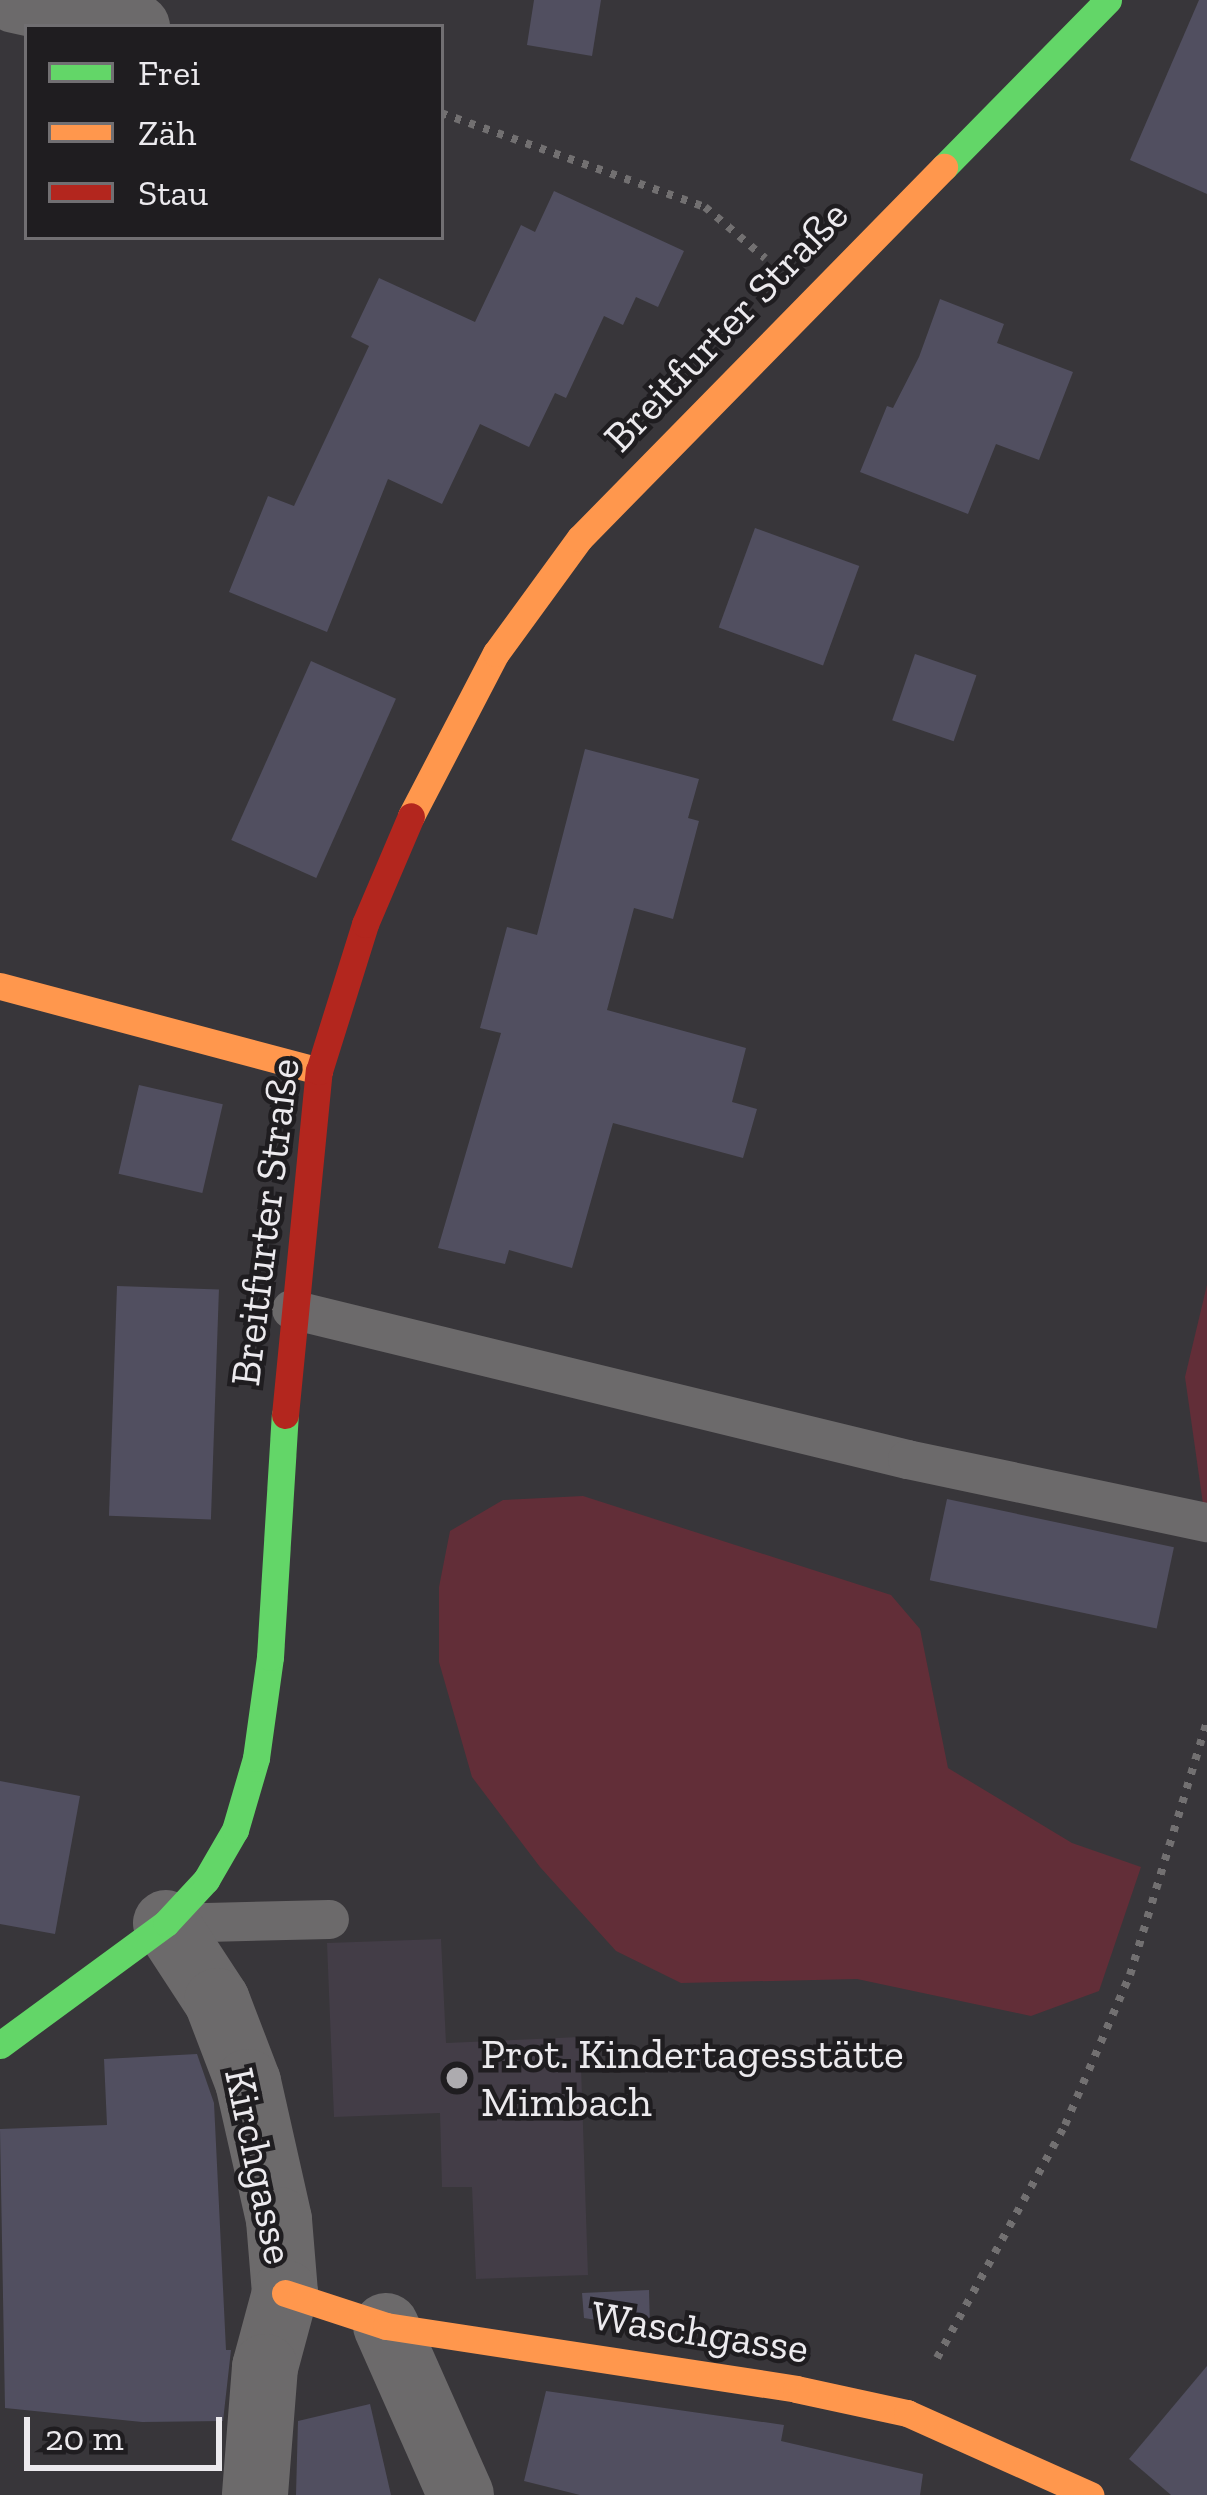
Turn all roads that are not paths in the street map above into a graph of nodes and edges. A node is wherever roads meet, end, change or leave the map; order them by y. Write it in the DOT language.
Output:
graph roads {
  1 [pos="15,0"];
  2 [pos="1108,0"];
  3 [pos="123,24"];
  4 [pos="0,986"];
  5 [pos="320,1071"];
  6 [pos="291,1309"];
  7 [pos="1207,1522"];
  8 [pos="329,1919"];
  9 [pos="166,1923"];
  10 [pos="0,2045"];
  11 [pos="285,2293"];
  12 [pos="386,2326"];
  13 [pos="255,2495"];
  14 [pos="461,2495"];
  15 [pos="1090,2495"];
  1 -- 3 [label="street"];
  2 -- 5 [label="main road, Breitfurter Straße"];
  4 -- 5 [label="main road"];
  5 -- 6 [label="main road, Breitfurter Straße"];
  6 -- 7 [label="lane"];
  6 -- 9 [label="main road, Breitfurter Straße"];
  8 -- 9 [label="lane"];
  9 -- 10 [label="main road, Breitfurter Straße"];
  9 -- 11 [label="street, Kirchgasse"];
  11 -- 12 [label="main road, Waschgasse"];
  11 -- 13 [label="street, Kirchgasse"];
  12 -- 14 [label="street"];
  12 -- 15 [label="main road, Waschgasse"];
}
